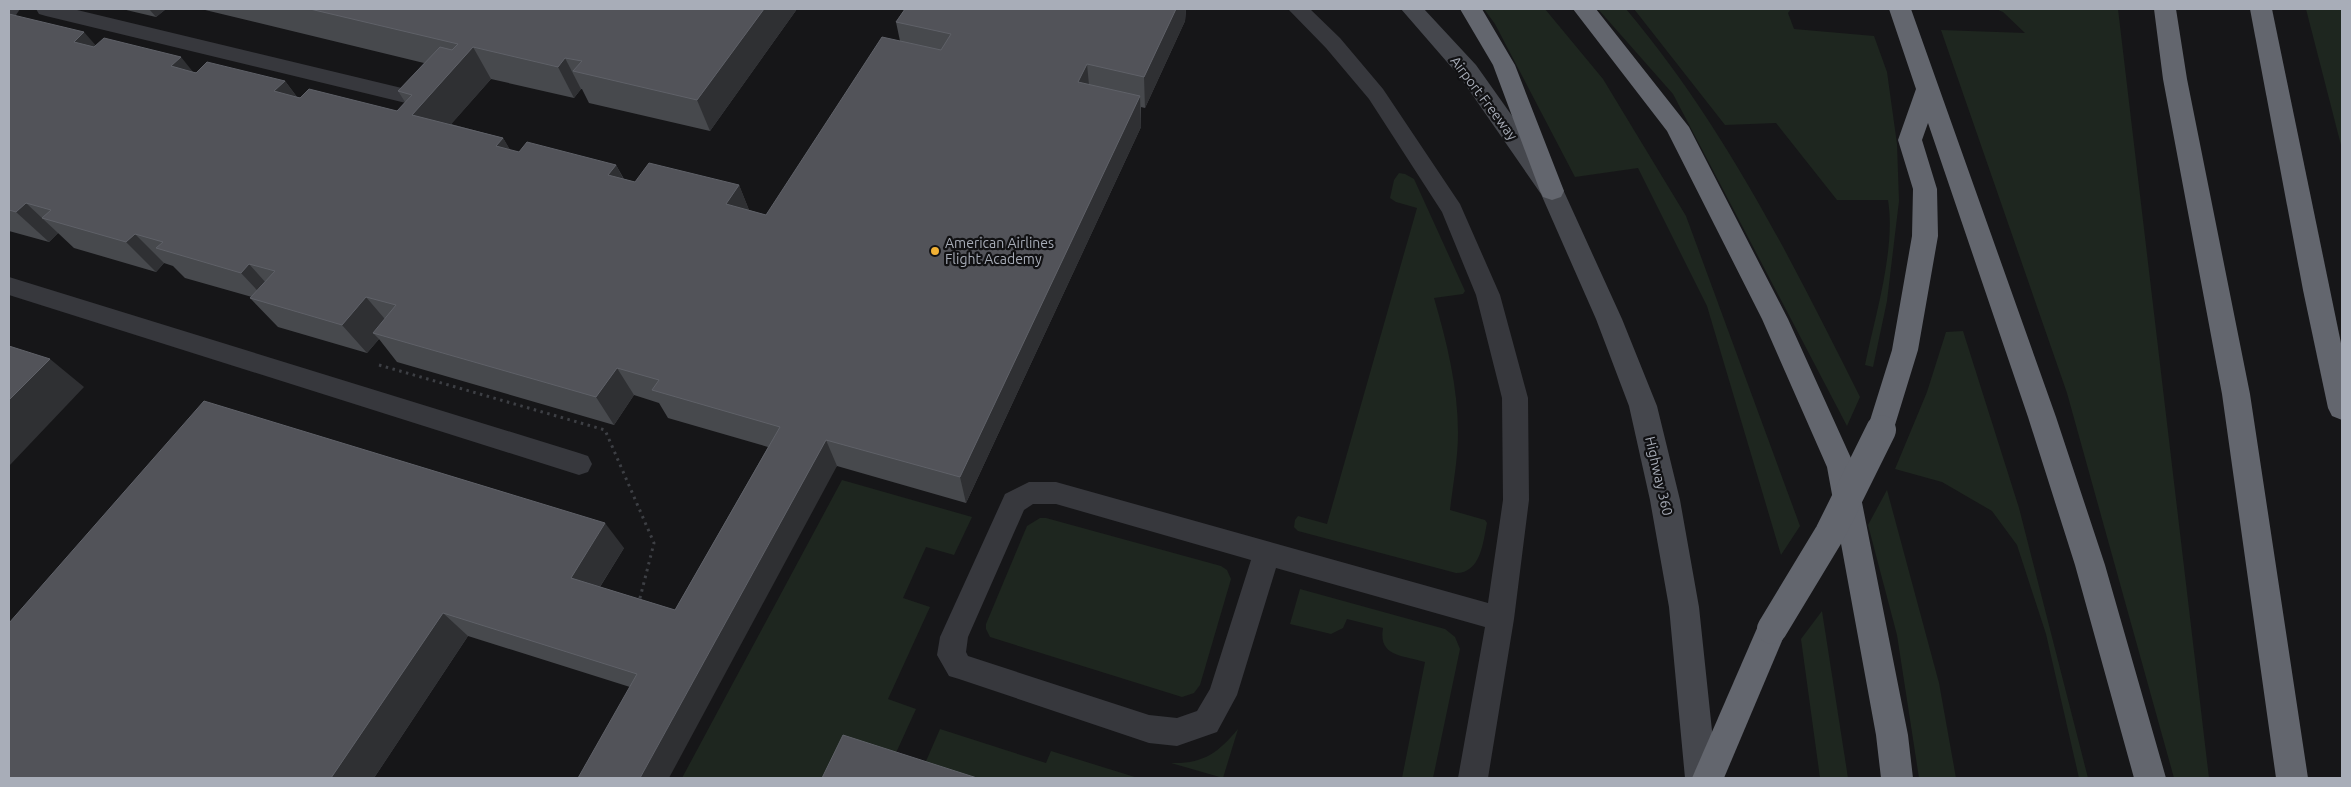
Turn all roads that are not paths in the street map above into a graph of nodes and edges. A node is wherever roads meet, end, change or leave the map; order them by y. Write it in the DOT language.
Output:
graph roads {
  1 [pos="46,9"];
  2 [pos="1298,9"];
  3 [pos="1412,9"];
  4 [pos="1471,9"];
  5 [pos="1584,9"];
  6 [pos="2165,9"];
  7 [pos="2261,9"];
  8 [pos="1903,16"];
  9 [pos="1928,89"];
  10 [pos="410,97"];
  11 [pos="1552,191"];
  12 [pos="9,286"];
  13 [pos="2342,408"];
  14 [pos="579,464"];
  15 [pos="1267,553"];
  16 [pos="1500,619"];
  17 [pos="1473,778"];
  18 [pos="1701,778"];
  19 [pos="1708,778"];
  20 [pos="1897,778"];
  21 [pos="2150,778"];
  22 [pos="2292,778"];
  1 -- 10 [label="lane"];
  2 -- 16 [label="lane"];
  3 -- 11 [label="main road, Airport Freeway"];
  4 -- 11 [label="highway"];
  5 -- 20 [label="highway"];
  6 -- 22 [label="highway"];
  7 -- 13 [label="highway"];
  8 -- 9 [label="highway"];
  9 -- 19 [label="highway, bridge"];
  9 -- 21 [label="highway"];
  11 -- 18 [label="main road, Highway 360"];
  12 -- 14 [label="lane"];
  15 -- 15 [label="lane"];
  15 -- 16 [label="lane"];
  16 -- 17 [label="lane"];
}
